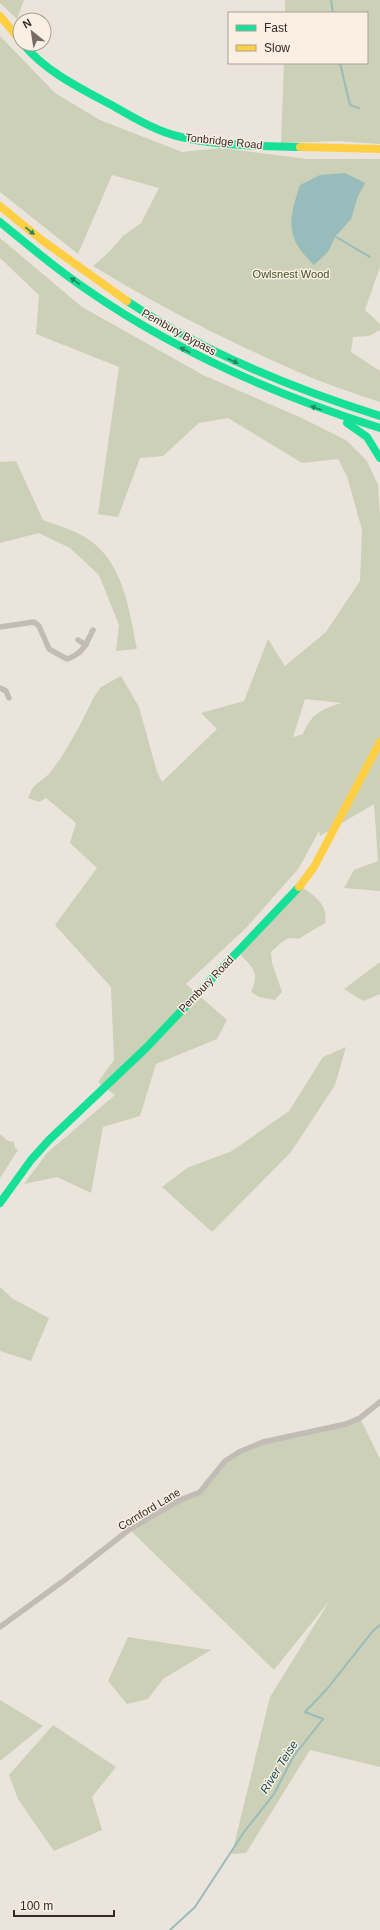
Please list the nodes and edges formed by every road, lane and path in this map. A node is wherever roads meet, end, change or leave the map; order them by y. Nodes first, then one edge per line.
1 (0, 16) edge
2 (12, 30) edge
3 (30, 52) edge
4 (380, 148) edge
5 (0, 206) edge
6 (0, 222) edge
7 (356, 409) junction
8 (380, 411) edge
9 (331, 414) junction
10 (380, 416) edge
11 (380, 428) edge
12 (380, 458) edge
13 (0, 627) edge
14 (93, 630) dead end
15 (78, 640) dead end
16 (86, 645) junction
17 (0, 688) edge
18 (9, 698) dead end
19 (380, 742) edge
20 (0, 1203) edge
21 (380, 1402) edge
22 (0, 1627) edge

1 - 2 main road
3 - 4 main road, Tonbridge Road
5 -> 7 main road, Pembury Bypass
9 -> 6 main road, Pembury Bypass
7 - 8 main road
7 - 10 main road, Pembury Bypass
9 - 11 main road, Pembury Bypass
9 - 12 main road
13 - 16 street
14 - 16 street
15 - 16 street
17 - 18 street
19 - 20 main road, Pembury Road
21 - 22 street, Cornford Lane

